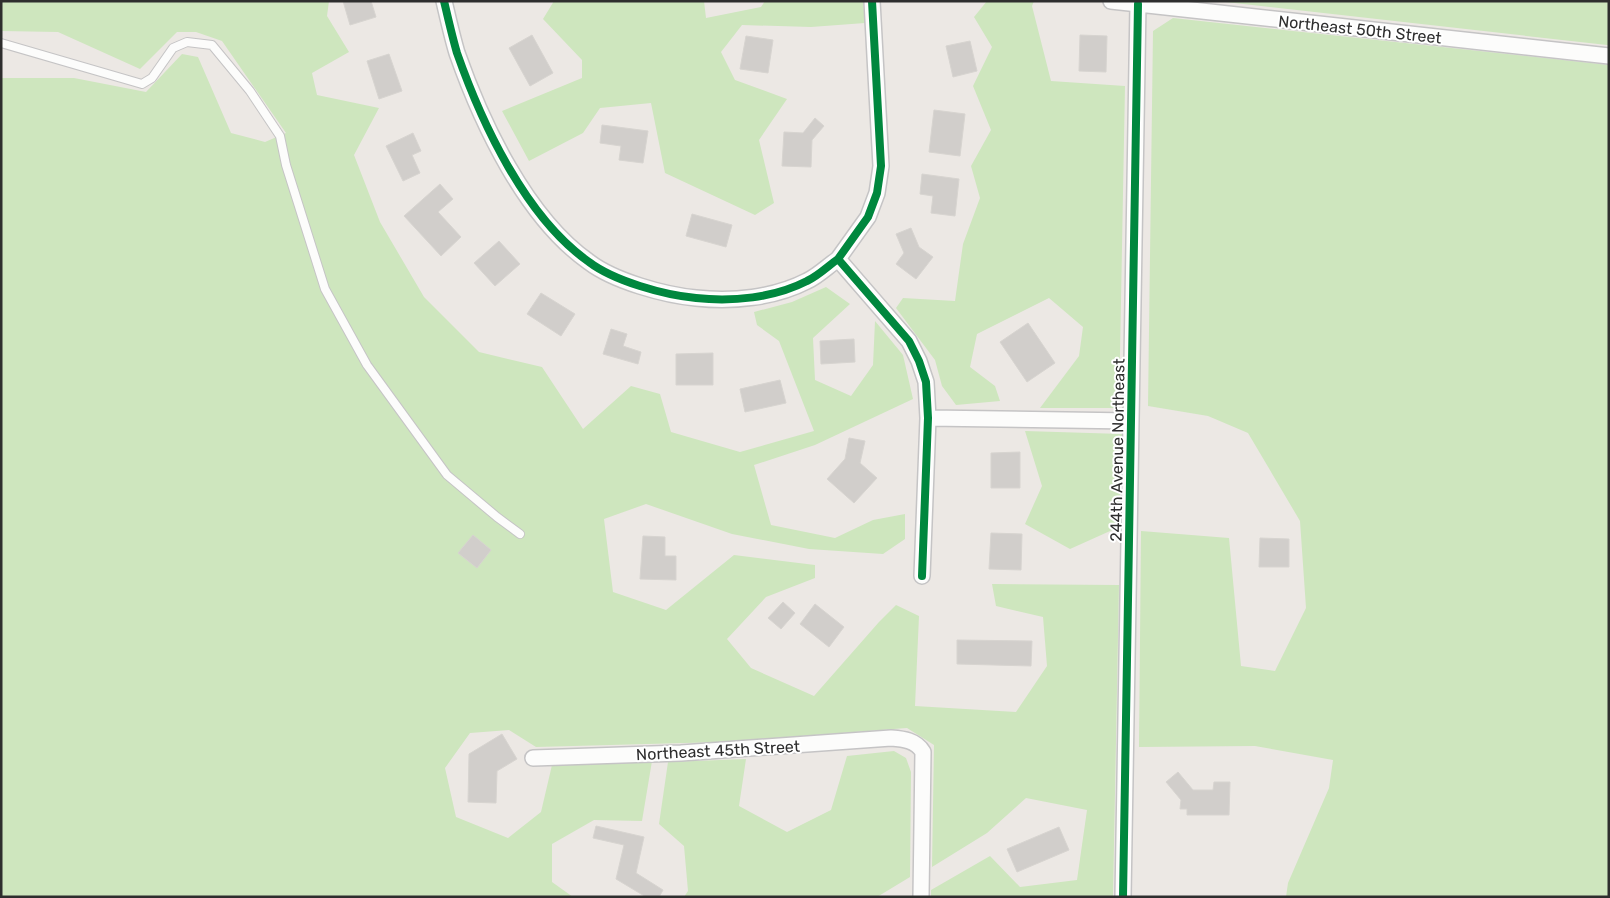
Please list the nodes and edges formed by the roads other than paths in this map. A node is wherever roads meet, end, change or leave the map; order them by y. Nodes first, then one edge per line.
1 (444, 1) edge
2 (872, 1) edge
3 (1112, 1) edge
4 (1138, 4) junction
5 (1, 43) edge
6 (1609, 56) edge
7 (838, 259) junction
8 (928, 418) junction
9 (1131, 422) junction
10 (520, 534) dead end
11 (922, 576) dead end
12 (533, 758) dead end
13 (921, 897) edge
14 (1123, 897) edge

1 - 7 street
2 - 7 street
3 - 4 street, Northeast 50th Street
4 - 6 street, Northeast 50th Street
4 - 9 street, 244th Avenue Northeast
5 - 10 lane
7 - 8 street
8 - 9 street
8 - 11 street
9 - 14 street, 244th Avenue Northeast
12 - 13 street, Northeast 45th Street

